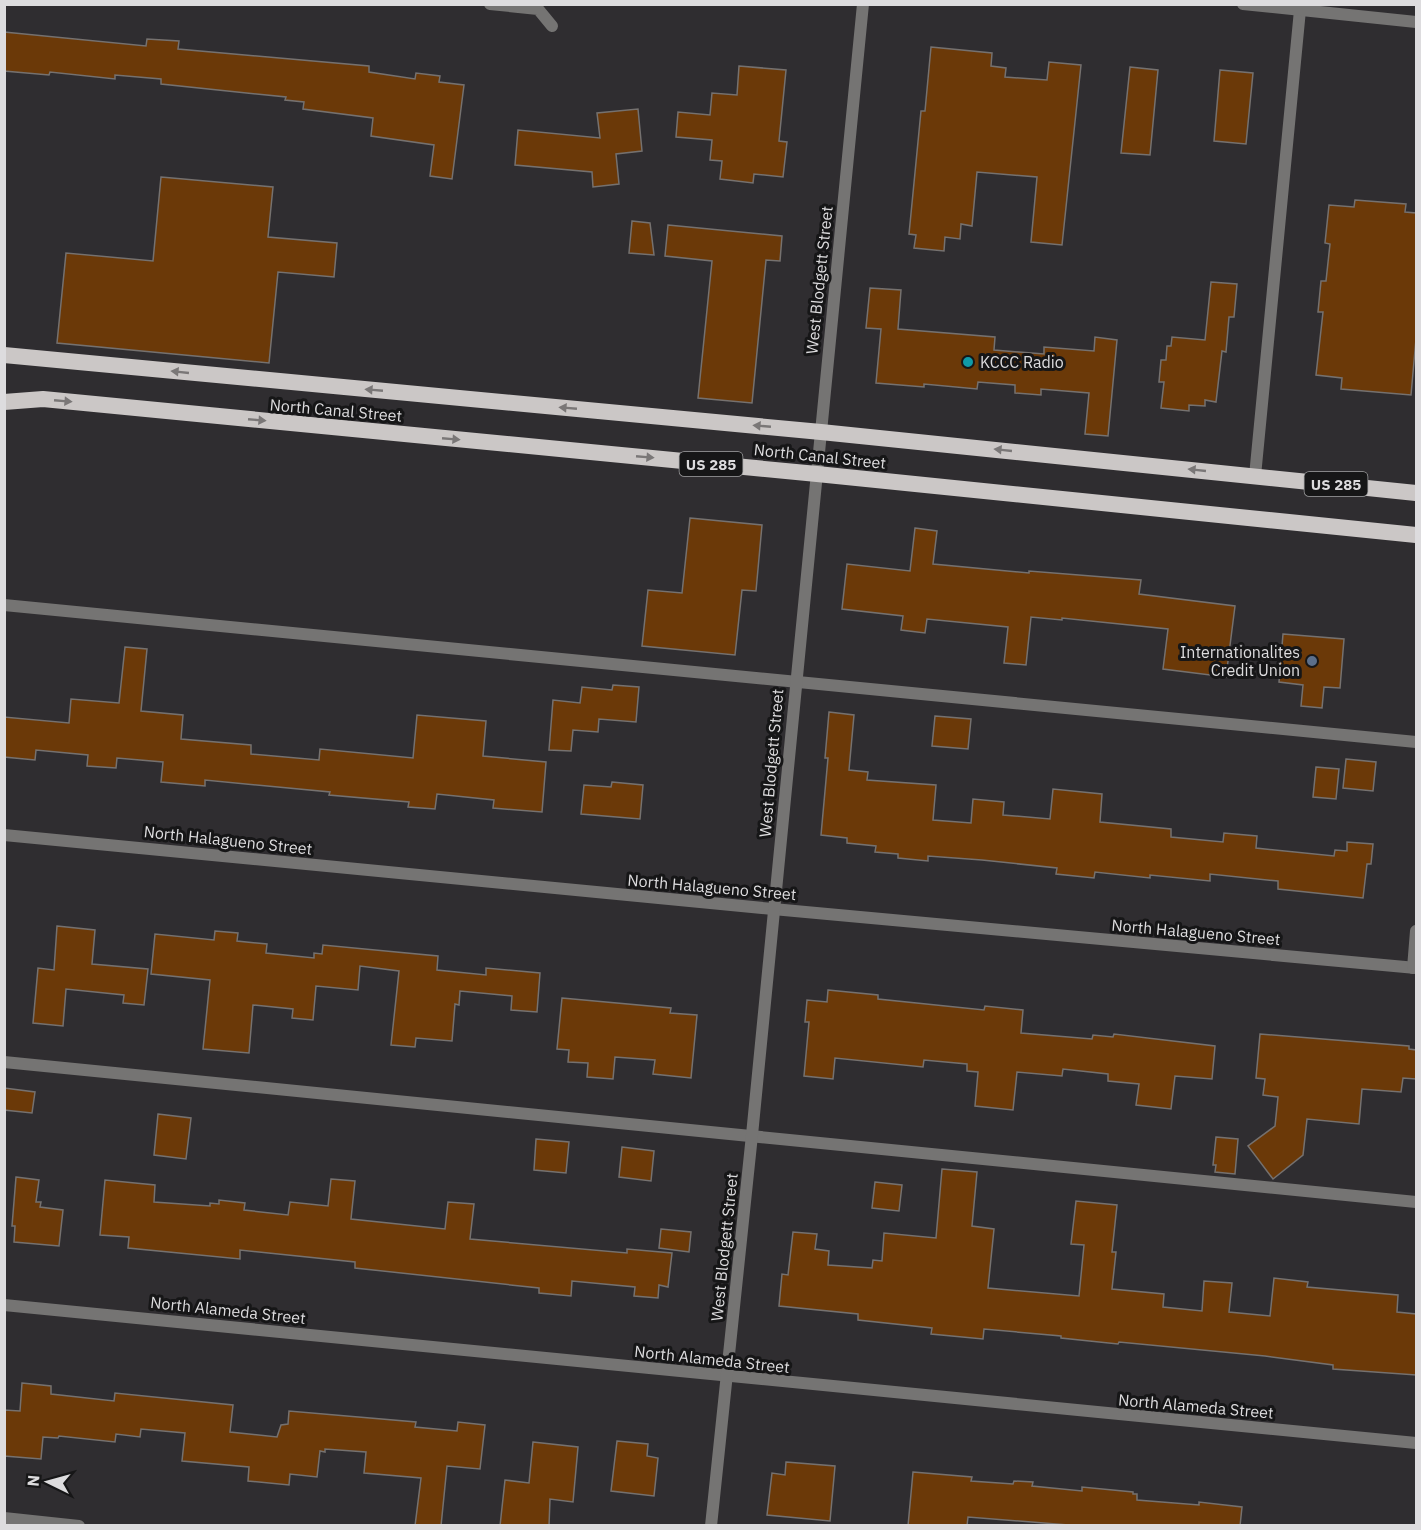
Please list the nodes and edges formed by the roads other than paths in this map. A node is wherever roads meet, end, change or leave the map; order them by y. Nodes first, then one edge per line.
1 (490, 4) edge
2 (863, 4) edge
3 (1243, 4) edge
4 (1300, 10) junction
5 (1416, 22) edge
6 (552, 26) dead end
7 (4, 355) edge
8 (4, 402) edge
9 (821, 432) junction
10 (817, 474) junction
11 (1255, 476) junction
12 (1416, 493) edge
13 (1416, 535) edge
14 (4, 605) edge
15 (795, 683) junction
16 (1416, 742) edge
17 (4, 835) edge
18 (773, 909) junction
19 (1416, 931) edge
20 (1415, 968) edge
21 (4, 1062) edge
22 (752, 1135) junction
23 (1416, 1202) edge
24 (4, 1305) edge
25 (727, 1377) junction
26 (1416, 1443) edge
27 (4, 1518) edge
28 (79, 1526) edge
29 (711, 1526) edge

1 - 6 street
2 - 9 street, West Blodgett Street
3 - 4 street
4 - 5 street
4 - 11 street
9 -> 7 highway, North Canal Street / US 285
8 -> 10 highway, North Canal Street / US 285
9 - 10 street, West Blodgett Street
11 -> 9 highway, North Canal Street / US 285
10 - 13 highway, North Canal Street / US 285
10 - 15 street, West Blodgett Street
11 - 12 highway, North Canal Street / US 285
14 - 15 street
15 - 16 street
15 - 18 street, West Blodgett Street
17 - 18 street, North Halagueno Street
18 - 20 street, North Halagueno Street
18 - 22 street, West Blodgett Street
19 - 20 street
21 - 22 street
22 - 23 street
22 - 25 street, West Blodgett Street
24 - 25 street, North Alameda Street
25 - 26 street, North Alameda Street
25 - 29 street, West Blodgett Street
27 - 28 street

